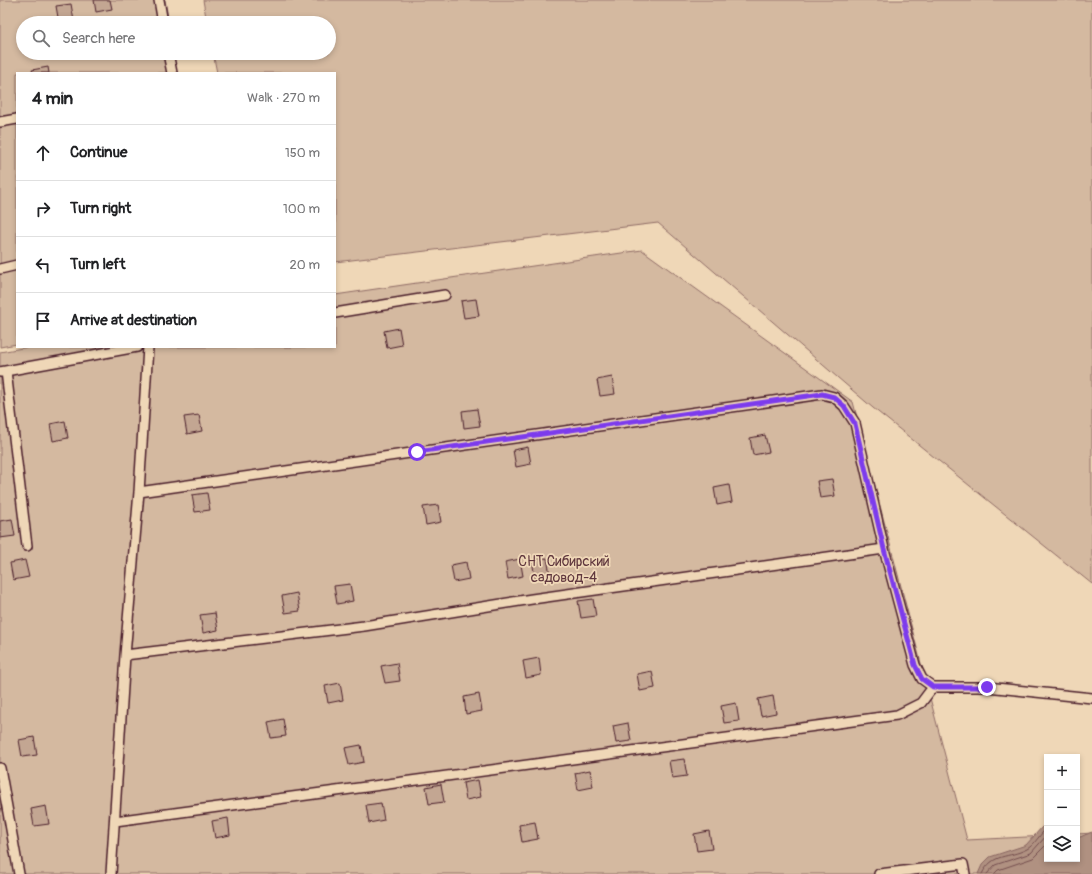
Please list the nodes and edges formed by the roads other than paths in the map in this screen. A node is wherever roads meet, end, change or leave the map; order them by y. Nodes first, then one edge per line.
1 (159, 0) edge
2 (162, 16) edge
3 (169, 60) edge
4 (172, 72) edge
5 (16, 120) edge
6 (0, 122) edge
7 (16, 265) edge
8 (0, 268) edge
9 (445, 295) dead end
10 (336, 313) edge
11 (132, 348) edge
12 (148, 348) edge
13 (3, 372) edge
14 (139, 492) junction
15 (27, 546) dead end
16 (884, 549) junction
17 (126, 655) junction
18 (933, 687) junction
19 (1092, 698) edge
20 (0, 768) edge
21 (115, 821) junction
22 (19, 874) edge
23 (111, 874) edge
24 (879, 874) edge
25 (965, 874) edge

1 - 2 lane
3 - 4 lane
5 - 6 lane
7 - 8 lane
9 - 10 lane
11 - 13 lane
12 - 14 lane
13 - 15 lane
14 - 16 lane
14 - 17 lane
16 - 17 lane
16 - 18 lane
17 - 21 lane
18 - 19 lane
18 - 21 lane
20 - 22 lane
21 - 23 lane
24 - 25 lane

